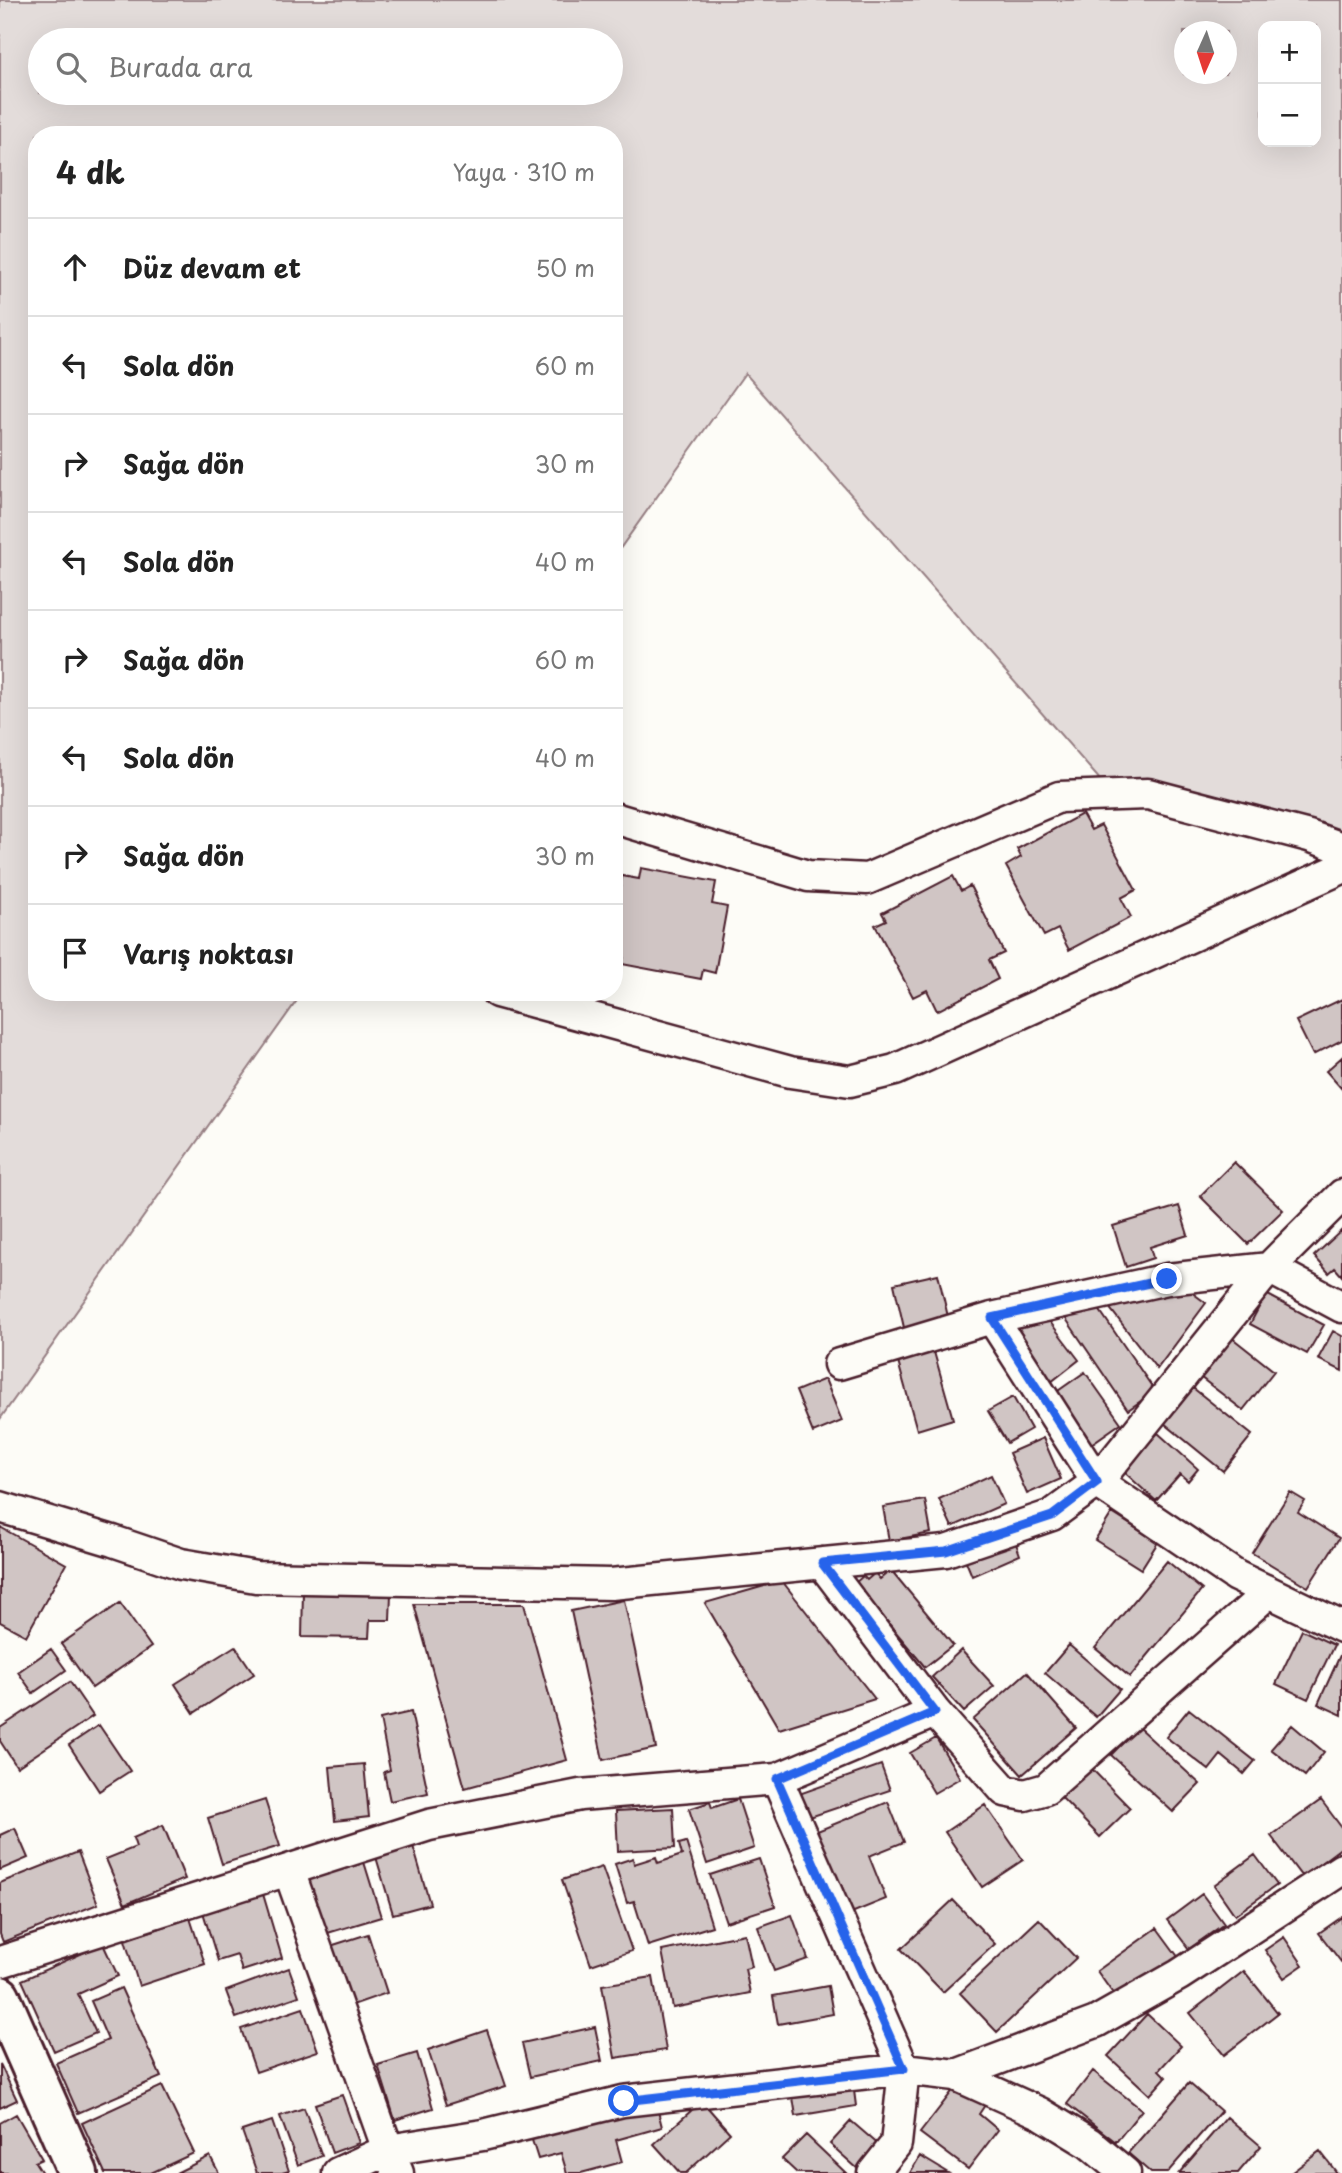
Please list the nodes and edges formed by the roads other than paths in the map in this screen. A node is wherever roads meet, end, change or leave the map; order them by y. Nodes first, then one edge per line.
1 (623, 821) edge
2 (1342, 848) edge
3 (1342, 868) edge
4 (530, 1001) edge
5 (1342, 1195) edge
6 (1269, 1268) junction
7 (1342, 1307) edge
8 (992, 1318) junction
9 (839, 1364) dead end
10 (1097, 1482) junction
11 (0, 1507) edge
12 (822, 1563) junction
13 (1269, 1592) junction
14 (1342, 1627) edge
15 (935, 1712) junction
16 (777, 1779) junction
17 (1342, 1869) edge
18 (289, 1871) junction
19 (0, 1962) edge
20 (0, 1996) edge
21 (904, 2069) junction
22 (956, 2075) junction
23 (393, 2162) edge
24 (78, 2173) edge
25 (338, 2173) edge
26 (873, 2173) edge
27 (1125, 2173) edge

1 - 2 street
3 - 4 street
5 - 6 street
6 - 7 street
6 - 8 street
6 - 10 street
8 - 9 street
8 - 10 street
10 - 12 street
10 - 13 street
11 - 12 street
12 - 15 street
13 - 14 street
13 - 15 street
15 - 16 street
16 - 18 street
16 - 21 street
17 - 22 street
18 - 19 street
18 - 23 street
20 - 24 street
21 - 22 street
21 - 23 street
21 - 26 street
22 - 27 street
23 - 25 street

